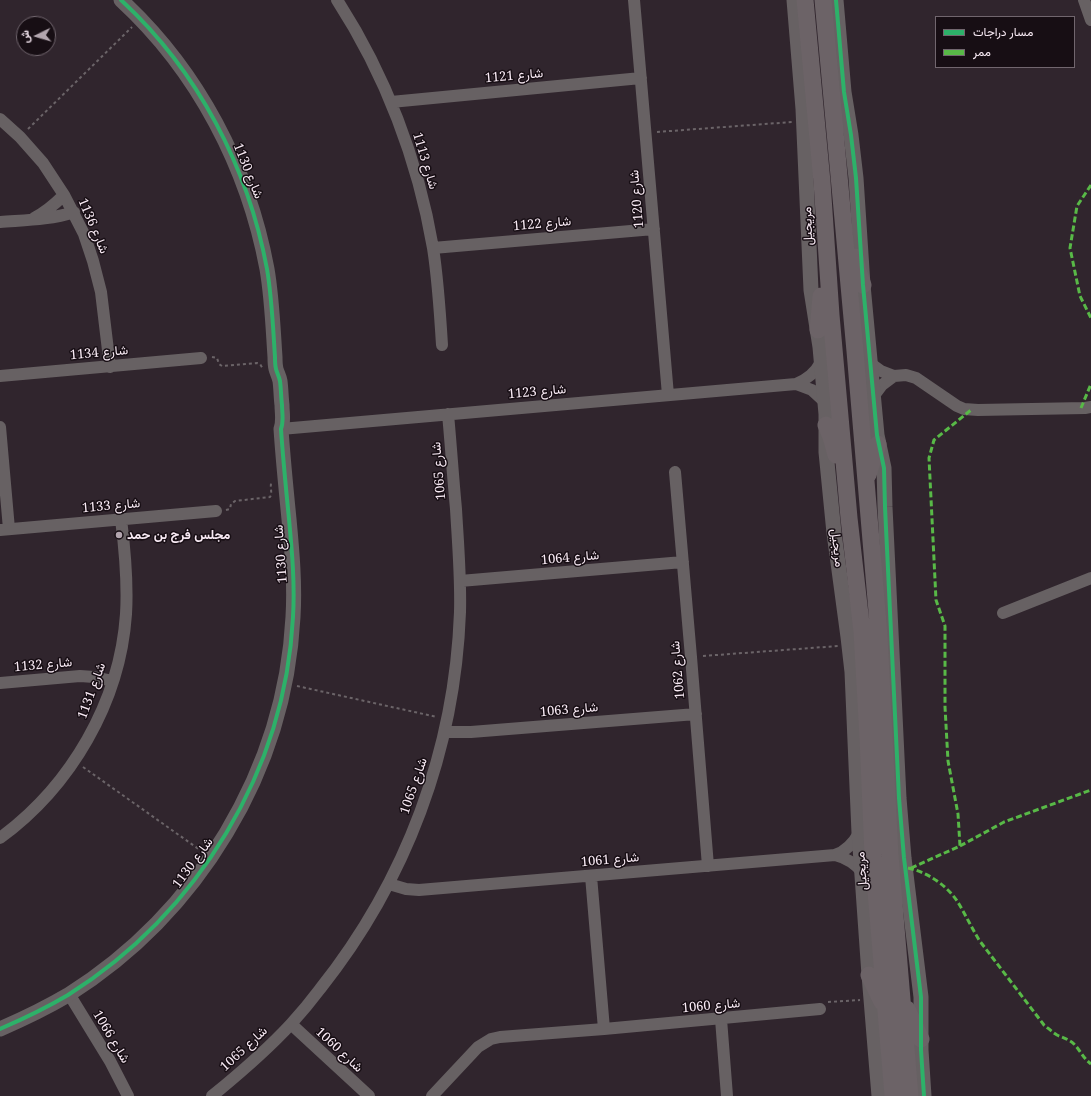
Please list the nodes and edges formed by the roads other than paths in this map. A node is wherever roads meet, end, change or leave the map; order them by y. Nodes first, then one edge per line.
1 (120, 0) edge
2 (336, 0) edge
3 (634, 0) edge
4 (794, 0) edge
5 (805, 0) edge
6 (823, 0) edge
7 (836, 0) edge
8 (1084, 0) edge
9 (1091, 20) edge
10 (641, 78) junction
11 (391, 102) junction
12 (0, 119) edge
13 (834, 128) junction
14 (822, 182) junction
15 (64, 195) junction
16 (74, 212) junction
17 (31, 220) junction
18 (0, 222) edge
19 (654, 229) junction
20 (433, 248) junction
21 (863, 285) junction
22 (818, 330) junction
23 (442, 344) dead end
24 (201, 358) road end
25 (821, 362) junction
26 (870, 363) junction
27 (110, 366) junction
28 (0, 376) edge
29 (894, 376) junction
30 (796, 384) junction
31 (668, 395) junction
32 (873, 398) junction
33 (824, 401) junction
34 (1091, 407) edge
35 (448, 414) junction
36 (826, 425) junction
37 (0, 427) edge
38 (281, 429) junction
39 (878, 444) junction
40 (675, 472) dead end
41 (866, 481) junction
42 (216, 511) road end
43 (849, 518) junction
44 (121, 520) junction
45 (5, 529) edge
46 (683, 562) junction
47 (1091, 578) edge
48 (460, 581) junction
49 (1003, 613) dead end
50 (113, 681) junction
51 (0, 683) edge
52 (696, 714) junction
53 (445, 732) junction
54 (860, 833) junction
55 (0, 838) edge
56 (835, 855) junction
57 (708, 866) junction
58 (863, 873) junction
59 (591, 876) junction
60 (389, 884) junction
61 (869, 975) junction
62 (69, 994) junction
63 (901, 995) junction
64 (820, 1009) road end
65 (886, 1011) junction
66 (720, 1019) junction
67 (291, 1024) junction
68 (0, 1029) edge
69 (604, 1029) junction
70 (921, 1040) junction
71 (128, 1096) edge
72 (212, 1096) edge
73 (368, 1096) edge
74 (432, 1096) edge
75 (727, 1096) edge
76 (879, 1096) edge
77 (893, 1096) edge
78 (910, 1096) edge
79 (924, 1096) edge

1 - 38 street, شارع 1130
2 - 11 street, شارع 1113
3 - 10 street, شارع 1120
4 - 22 street, مريجيل
5 - 14 main road, مريجيل
6 - 13 main road
7 - 21 street
8 - 9 street
10 - 11 street, شارع 1121
10 - 19 street, شارع 1120
11 - 20 street, شارع 1113
12 - 15 street, شارع 1136
13 - 21 main road
13 - 41 main road
14 - 22 main road
14 - 43 main road, مريجيل
15 - 16 street, شارع 1136
15 - 17 street
16 - 17 street
16 - 27 street, شارع 1136
17 - 18 street
19 - 20 street, شارع 1122
19 - 31 street, شارع 1120
20 - 23 street, شارع 1113
21 - 26 street
22 - 25 street, مريجيل
24 - 27 street, شارع 1134
25 - 30 street, شارع 1123
25 - 33 street, مريجيل
26 - 29 street
26 - 32 street
27 - 28 street, شارع 1134
29 - 32 street
29 - 34 street
30 - 31 street, شارع 1123
30 - 33 street, شارع 1123
31 - 35 street, شارع 1123
32 - 39 street
33 - 36 street, مريجيل
35 - 38 street, شارع 1123
35 - 48 street, شارع 1065
36 - 43 main road
36 - 54 street, مريجيل
37 - 45 street, شارع 1133
38 - 62 street, شارع 1130
39 - 41 main road
39 - 70 street
40 - 46 street, شارع 1062
41 - 63 main road
42 - 44 street, شارع 1133
43 - 65 main road, مريجيل
44 - 45 street, شارع 1133
44 - 50 street, شارع 1131
46 - 48 street, شارع 1064
46 - 52 street, شارع 1062
47 - 49 street
48 - 53 street, شارع 1065
50 - 51 street, شارع 1132
50 - 55 street, شارع 1131
52 - 53 street, شارع 1063
52 - 57 street, شارع 1062
53 - 60 street, شارع 1065
54 - 56 street, شارع 1061
54 - 58 street, مريجيل
56 - 57 street, شارع 1061
56 - 58 street, شارع 1061
57 - 59 street, شارع 1061
58 - 61 street, مريجيل
59 - 60 street, شارع 1061
59 - 69 street
60 - 67 street, شارع 1065
61 - 65 main road
61 - 76 street, مريجيل
62 - 68 street, شارع 1130
62 - 71 street, شارع 1066
63 - 70 main road
63 - 78 main road
64 - 66 street, شارع 1060
65 - 77 main road, مريجيل
66 - 69 street, شارع 1060
66 - 75 street
67 - 72 street, شارع 1065
67 - 73 street, شارع 1060
69 - 74 street, شارع 1060
70 - 79 street

